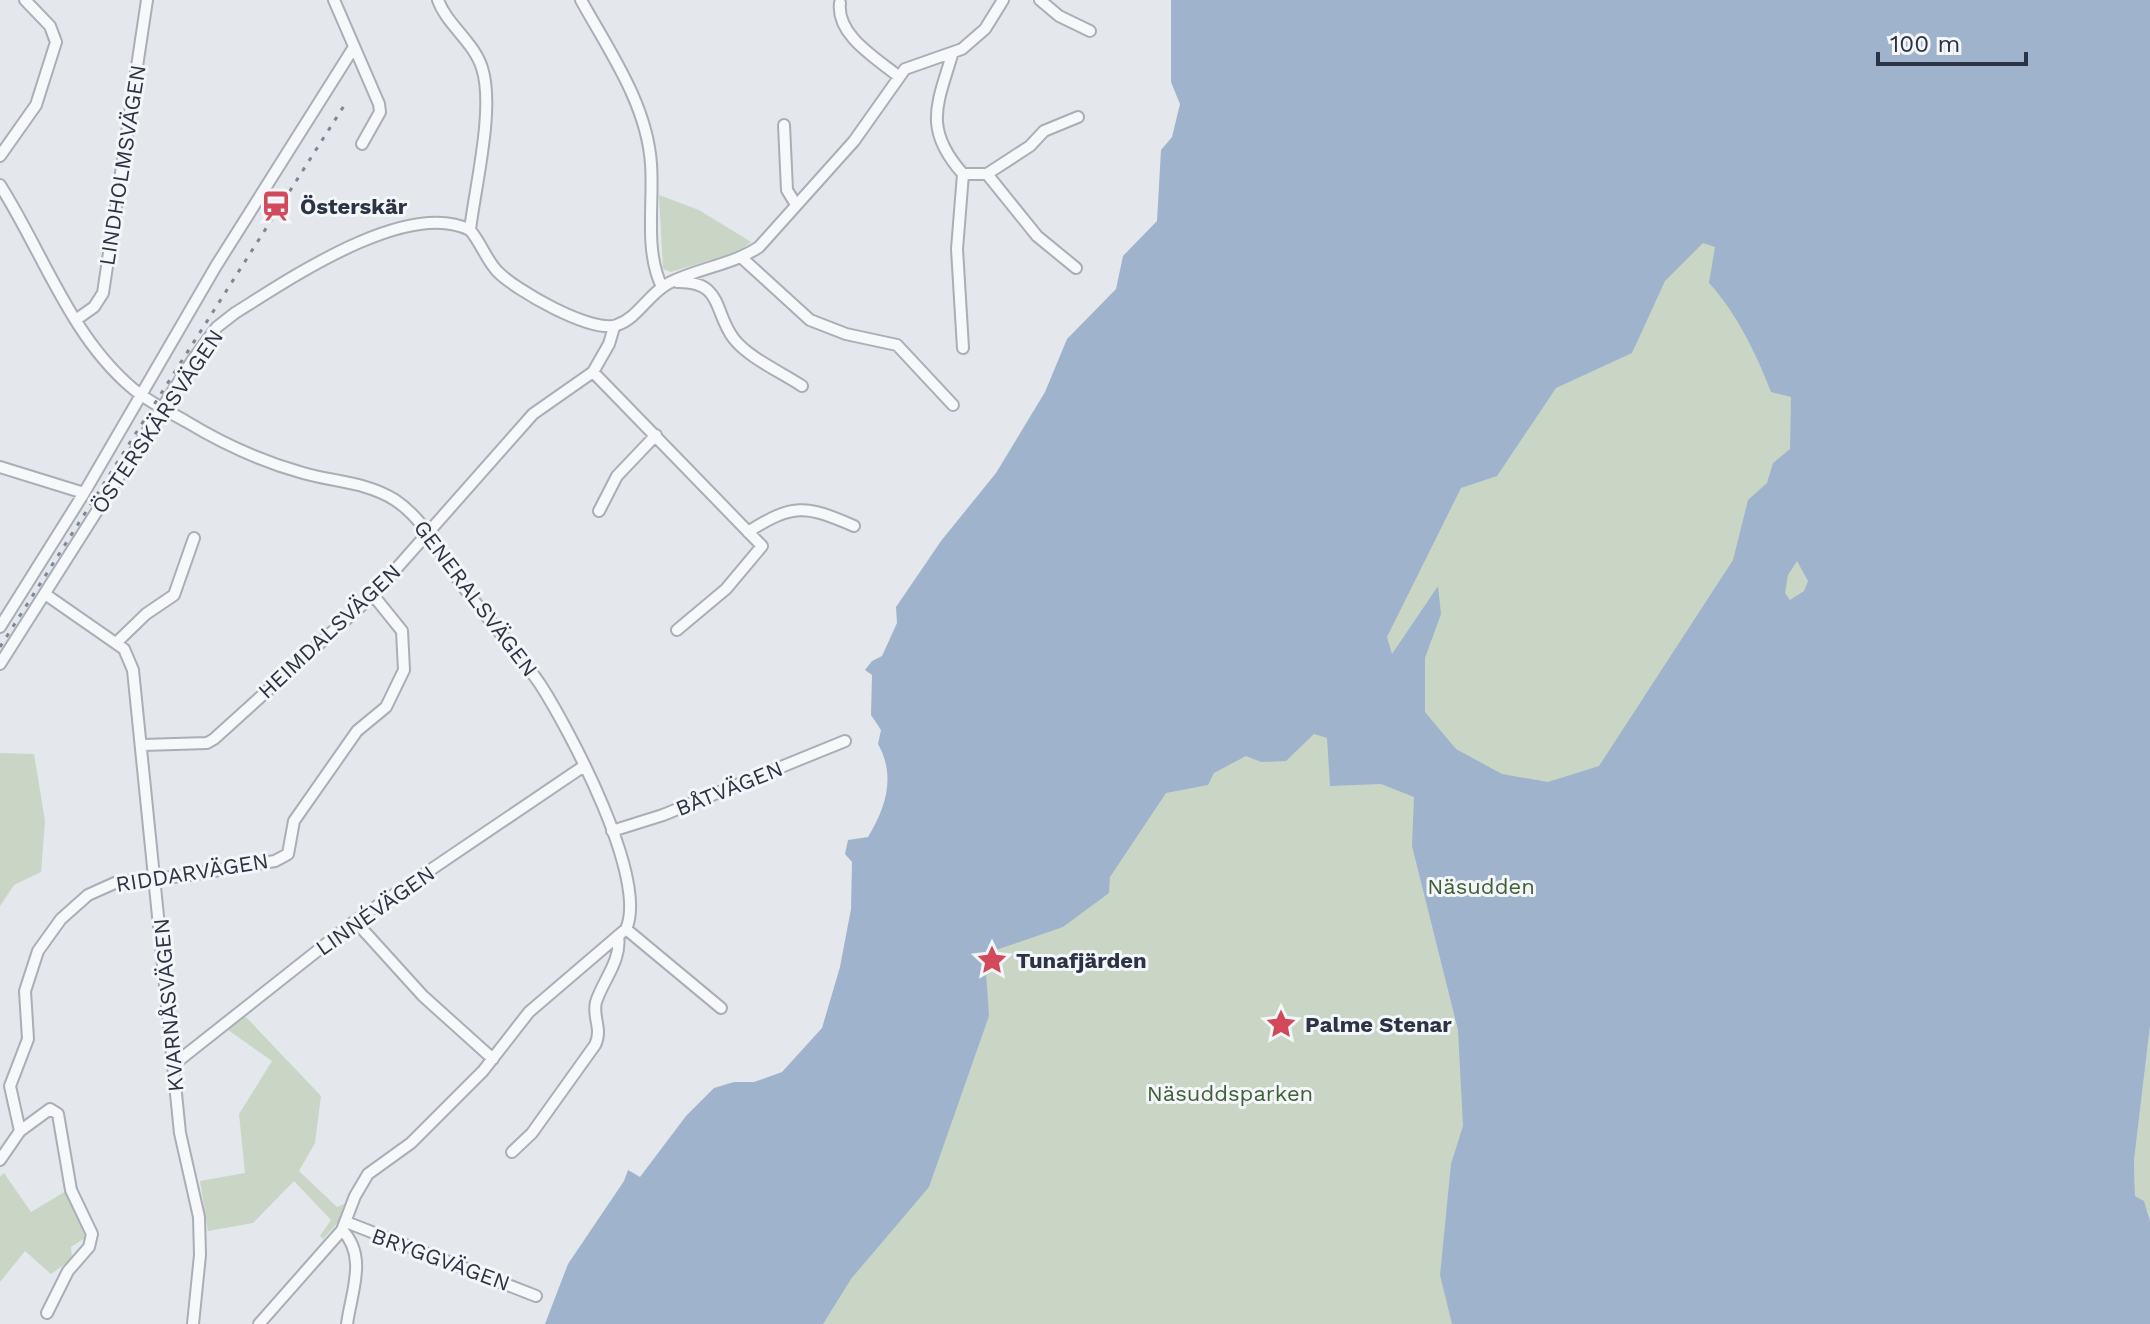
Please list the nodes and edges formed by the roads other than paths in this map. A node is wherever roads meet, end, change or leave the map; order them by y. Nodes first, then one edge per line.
1 (25, 0) edge
2 (147, 0) edge
3 (334, 0) edge
4 (438, 0) edge
5 (581, 0) edge
6 (1003, 0) edge
7 (1040, 0) edge
8 (840, 3) dead end
9 (1090, 31) dead end
10 (354, 47) junction
11 (952, 55) junction
12 (898, 76) junction
13 (1078, 117) dead end
14 (784, 125) dead end
15 (362, 144) dead end
16 (0, 156) edge
17 (963, 174) junction
18 (987, 174) junction
19 (0, 185) edge
20 (795, 203) junction
21 (470, 230) junction
22 (742, 258) junction
23 (1076, 268) dead end
24 (666, 285) junction
25 (77, 319) junction
26 (614, 327) junction
27 (963, 348) dead end
28 (593, 372) junction
29 (802, 386) dead end
30 (141, 395) junction
31 (953, 405) dead end
32 (163, 409) junction
33 (656, 435) junction
34 (0, 467) edge
35 (84, 493) junction
36 (599, 511) dead end
37 (854, 526) dead end
38 (428, 532) junction
39 (748, 532) junction
40 (194, 538) dead end
41 (45, 594) junction
42 (373, 595) junction
43 (0, 627) edge
44 (677, 630) dead end
45 (116, 643) junction
46 (0, 664) edge
47 (845, 741) dead end
48 (143, 745) junction
49 (584, 766) junction
50 (612, 831) junction
51 (156, 879) junction
52 (355, 921) junction
53 (622, 933) junction
54 (721, 1008) dead end
55 (493, 1059) junction
56 (173, 1065) junction
57 (20, 1131) junction
58 (512, 1152) dead end
59 (0, 1160) edge
60 (344, 1226) junction
61 (536, 1296) dead end
62 (47, 1313) dead end
63 (193, 1324) edge
64 (259, 1324) edge
65 (347, 1324) edge

1 - 16 street
2 - 25 street, LINDHOLMSVÄGEN
3 - 10 street
4 - 21 street
5 - 24 street
6 - 11 street
7 - 9 street
8 - 12 street
10 - 15 street
10 - 30 street
11 - 12 street
11 - 17 street
12 - 20 street
13 - 18 street
14 - 20 street
17 - 18 street
17 - 27 street
18 - 23 street
19 - 25 street, GENERALSVÄGEN
20 - 22 street
21 - 26 street
21 - 32 street, ÖSTERSKÄRSVÄGEN
22 - 24 street
22 - 31 street
24 - 26 street
24 - 29 street
25 - 30 street, GENERALSVÄGEN
26 - 28 street, HEIMDALSVÄGEN
28 - 33 street
28 - 38 street, HEIMDALSVÄGEN
30 - 32 street, GENERALSVÄGEN
30 - 35 street
32 - 38 street, GENERALSVÄGEN
32 - 41 street, ÖSTERSKÄRSVÄGEN
33 - 36 street
33 - 39 street
34 - 35 street
35 - 43 street
37 - 39 street
38 - 42 street, HEIMDALSVÄGEN
38 - 49 street, GENERALSVÄGEN
39 - 44 street
40 - 45 street
41 - 45 street, KVARNÅSVÄGEN
41 - 46 street, ÖSTERSKÄRSVÄGEN
42 - 48 street, HEIMDALSVÄGEN
42 - 51 street, RIDDARVÄGEN
45 - 48 street, KVARNÅSVÄGEN
47 - 50 street, BÅTVÄGEN
48 - 51 street, KVARNÅSVÄGEN
49 - 50 street, GENERALSVÄGEN
49 - 52 street, LINNÉVÄGEN
50 - 53 street, GENERALSVÄGEN
51 - 56 street, KVARNÅSVÄGEN
51 - 57 street, RIDDARVÄGEN
52 - 55 street
52 - 56 street, LINNÉVÄGEN
53 - 54 street
53 - 55 street
53 - 58 street, GENERALSVÄGEN
55 - 60 street
56 - 63 street, KVARNÅSVÄGEN
57 - 59 street
57 - 62 street
60 - 61 street, BRYGGVÄGEN
60 - 64 street
60 - 65 street

